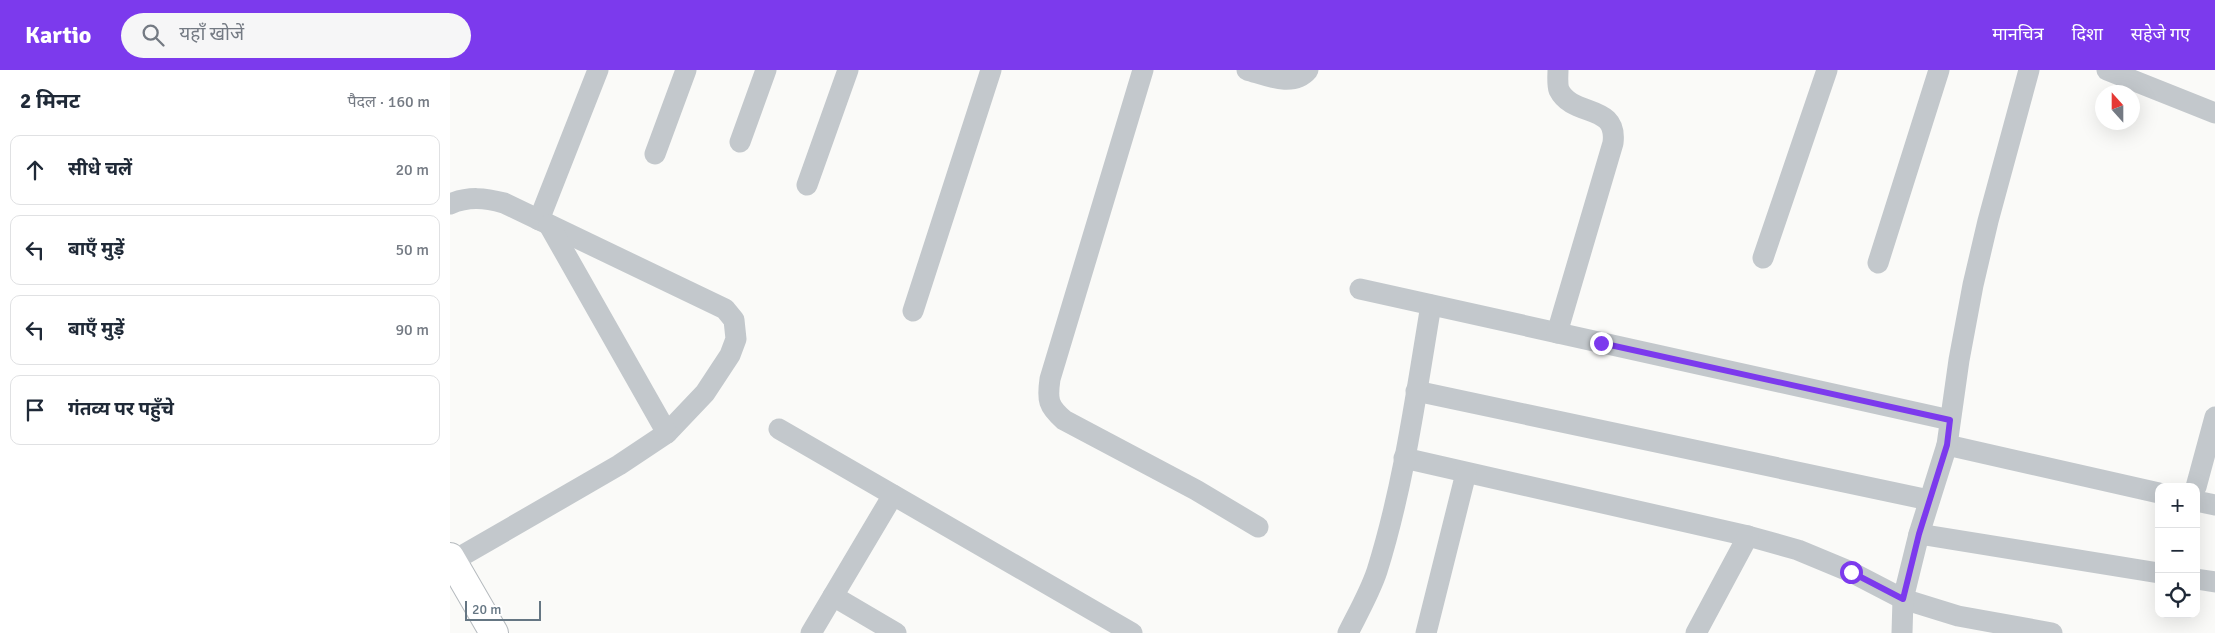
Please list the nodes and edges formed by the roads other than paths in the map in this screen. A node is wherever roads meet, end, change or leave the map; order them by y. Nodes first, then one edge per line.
1 (598, 70) edge
2 (686, 70) edge
3 (766, 70) edge
4 (848, 70) edge
5 (990, 70) edge
6 (1143, 70) edge
7 (1246, 70) edge
8 (1308, 70) edge
9 (1558, 70) edge
10 (1826, 70) edge
11 (1939, 70) edge
12 (2028, 70) edge
13 (2120, 72) edge
14 (2215, 113) edge
15 (740, 142) dead end
16 (655, 154) dead end
17 (807, 185) dead end
18 (450, 204) edge
19 (544, 222) junction
20 (1763, 258) dead end
21 (1878, 263) dead end
22 (1360, 289) dead end
23 (1431, 305) junction
24 (913, 311) dead end
25 (1557, 334) junction
26 (1416, 391) junction
27 (2215, 417) edge
28 (1950, 420) junction
29 (779, 429) dead end
30 (667, 433) junction
31 (1947, 445) junction
32 (1404, 458) junction
33 (1466, 473) junction
34 (2197, 483) edge
35 (2155, 492) edge
36 (893, 495) junction
37 (1929, 500) junction
38 (2200, 503) edge
39 (2215, 505) edge
40 (1258, 527) dead end
41 (1919, 534) junction
42 (1748, 536) junction
43 (451, 559) edge
44 (2155, 572) edge
45 (2200, 580) edge
46 (2215, 582) edge
47 (833, 596) junction
48 (1903, 599) junction
49 (2007, 630) edge
50 (494, 633) edge
51 (811, 633) edge
52 (896, 633) edge
53 (1132, 633) edge
54 (1348, 633) edge
55 (1426, 633) edge
56 (1696, 633) edge
57 (1902, 633) edge
58 (2052, 633) edge

1 - 19 street
2 - 16 street
3 - 15 street
4 - 17 street
5 - 24 street
6 - 40 street
7 - 8 street
9 - 25 street
10 - 20 street
11 - 21 street
12 - 28 street
13 - 14 street
18 - 19 street
19 - 30 street
19 - 30 street
22 - 23 street
23 - 25 street
23 - 26 street
25 - 28 street
26 - 32 street
26 - 37 street
27 - 34 street
28 - 31 street
29 - 36 street
30 - 43 street
31 - 35 street
31 - 37 street
32 - 33 street
32 - 54 street
33 - 42 street
33 - 55 street
36 - 47 street
36 - 53 street
37 - 41 street
38 - 39 street
41 - 44 street
41 - 48 street
42 - 48 street
42 - 56 street
43 - 50 main road
45 - 46 street
47 - 51 street
47 - 52 street
48 - 49 street
48 - 57 street
49 - 58 street

